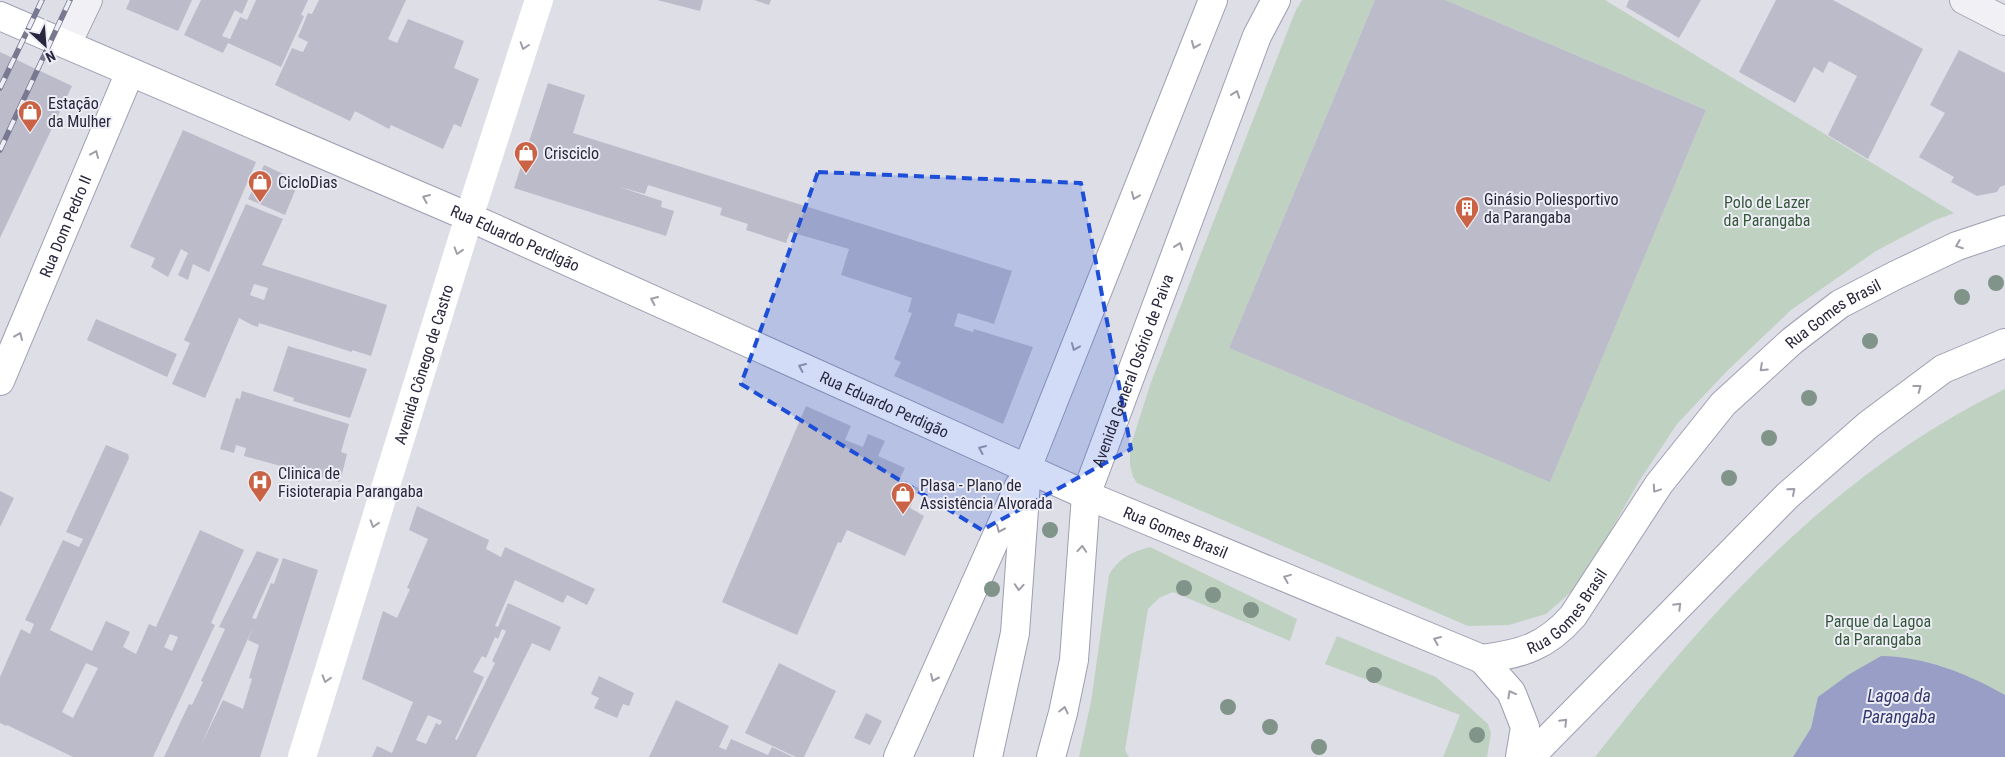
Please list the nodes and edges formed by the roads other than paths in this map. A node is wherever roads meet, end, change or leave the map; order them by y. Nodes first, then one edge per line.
1 (88, 0) edge
2 (539, 0) edge
3 (1213, 0) edge
4 (1276, 0) edge
5 (1964, 0) edge
6 (0, 16) edge
7 (2005, 21) edge
8 (67, 44) junction
9 (130, 72) junction
10 (469, 217) junction
11 (2005, 230) edge
12 (2005, 343) edge
13 (0, 381) edge
14 (1027, 468) junction
15 (1086, 495) junction
16 (1482, 659) junction
17 (302, 757) edge
18 (898, 757) edge
19 (988, 757) edge
20 (1051, 757) edge
21 (1520, 757) edge
22 (1530, 757) edge

1 - 8 street
2 -> 10 main road, Avenida Cônego de Castro
3 -> 14 main road
15 -> 4 main road, Avenida General Osório de Paiva
5 - 7 street
6 - 8 main road, Rua Eduardo Perdigão
8 - 9 main road, Rua Eduardo Perdigão
10 -> 9 main road, Rua Eduardo Perdigão
13 -> 9 main road, Rua Dom Pedro II
14 -> 10 main road, Rua Eduardo Perdigão
10 -> 17 main road, Avenida Cônego de Castro
11 -> 16 main road, Rua Gomes Brasil
22 -> 12 main road
14 - 15 main road, Rua Gomes Brasil
14 -> 18 main road
14 -> 19 main road
16 -> 15 main road, Rua Gomes Brasil
20 -> 15 main road, Avenida General Osório de Paiva
21 -> 16 main road

